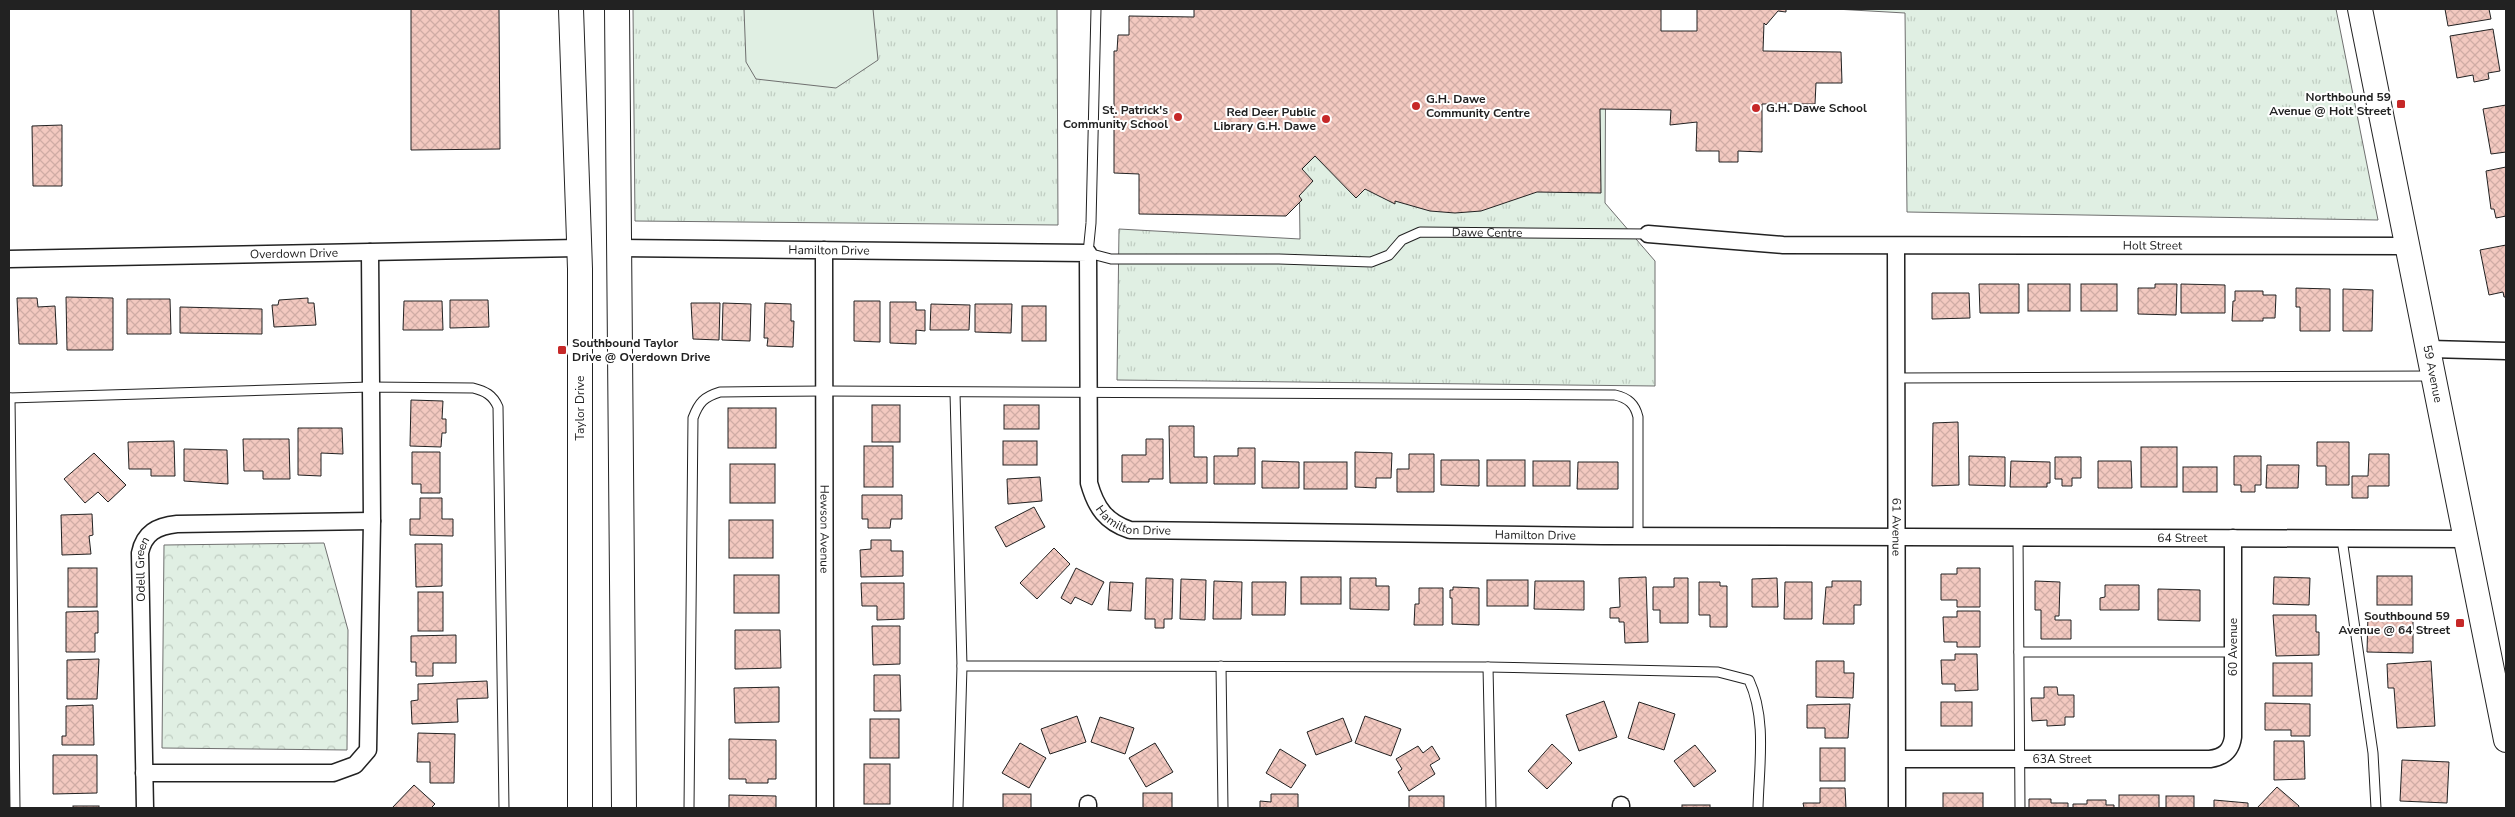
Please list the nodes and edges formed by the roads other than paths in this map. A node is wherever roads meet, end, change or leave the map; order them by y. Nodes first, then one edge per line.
1 (571, 9) edge
2 (617, 9) edge
3 (1096, 9) edge
4 (2360, 9) edge
5 (1648, 234) joint
6 (1896, 246) junction
7 (2409, 246) junction
8 (579, 248) junction
9 (618, 248) junction
10 (824, 250) junction
11 (370, 252) junction
12 (1088, 253) junction
13 (9, 258) edge
14 (2430, 349) junction
15 (2506, 351) edge
16 (2435, 376) junction
17 (1896, 378) junction
18 (370, 387) junction
19 (825, 391) junction
20 (955, 393) junction
21 (1088, 393) junction
22 (9, 398) edge
23 (372, 521) junction
24 (1638, 536) junction
25 (1896, 537) junction
26 (2018, 538) junction
27 (2232, 538) junction
28 (2342, 539) junction
29 (2467, 539) junction
30 (2019, 652) junction
31 (2232, 652) junction
32 (962, 666) junction
33 (1221, 666) junction
34 (1488, 667) junction
35 (2506, 740) edge
36 (2226, 754) joint
37 (1898, 758) junction
38 (2019, 758) junction
39 (144, 773) junction
40 (15, 808) edge
41 (145, 808) edge
42 (504, 808) edge
43 (580, 808) edge
44 (624, 808) edge
45 (689, 808) edge
46 (825, 808) edge
47 (958, 808) edge
48 (1223, 808) edge
49 (1491, 808) edge
50 (1758, 808) edge
51 (1897, 808) edge
52 (2020, 808) edge
53 (2376, 808) edge

1 - 8 main road, Taylor Drive
2 - 9 main road
3 - 12 lane
4 - 7 main road, 59 Avenue
5 - 6 street, Dawe Centre
5 - 12 lane, Dawe Centre
6 - 7 street, Holt Street
6 - 17 street, 61 Avenue
7 - 14 main road, 59 Avenue
8 - 11 street, Overdown Drive
8 - 43 main road, Taylor Drive
9 - 10 street, Hamilton Drive
9 - 44 main road
10 - 12 street, Hamilton Drive
10 - 19 street, Hewson Avenue
11 - 13 street, Overdown Drive
11 - 18 street
12 - 21 street, Hamilton Drive
14 - 15 street
14 - 16 main road, 59 Avenue
16 - 17 lane
16 - 29 main road, 59 Avenue
17 - 25 street, 61 Avenue
18 - 22 lane
18 - 23 street
18 - 42 lane
19 - 20 lane
19 - 45 lane
19 - 46 street, Hewson Avenue
20 - 21 lane
20 - 32 lane
21 - 24 street, Hamilton Drive
21 - 24 lane
22 - 40 lane
23 - 39 street
23 - 39 street, Odell Green
24 - 25 street, Hamilton Drive
25 - 26 street, 64 Street
25 - 37 street, 61 Avenue
26 - 27 street, 64 Street
26 - 30 lane
27 - 28 street, 64 Street
27 - 31 street, 60 Avenue
28 - 29 street, 64 Street
28 - 53 lane
29 - 35 main road, 59 Avenue
30 - 31 lane
30 - 38 lane
31 - 36 street, 60 Avenue
32 - 33 lane
32 - 47 lane
33 - 34 lane
33 - 48 lane
34 - 49 lane
34 - 50 lane
36 - 38 street, 63A Street
37 - 38 street, 63A Street
37 - 51 street, 61 Avenue
38 - 52 lane
39 - 41 street, Odell Green

